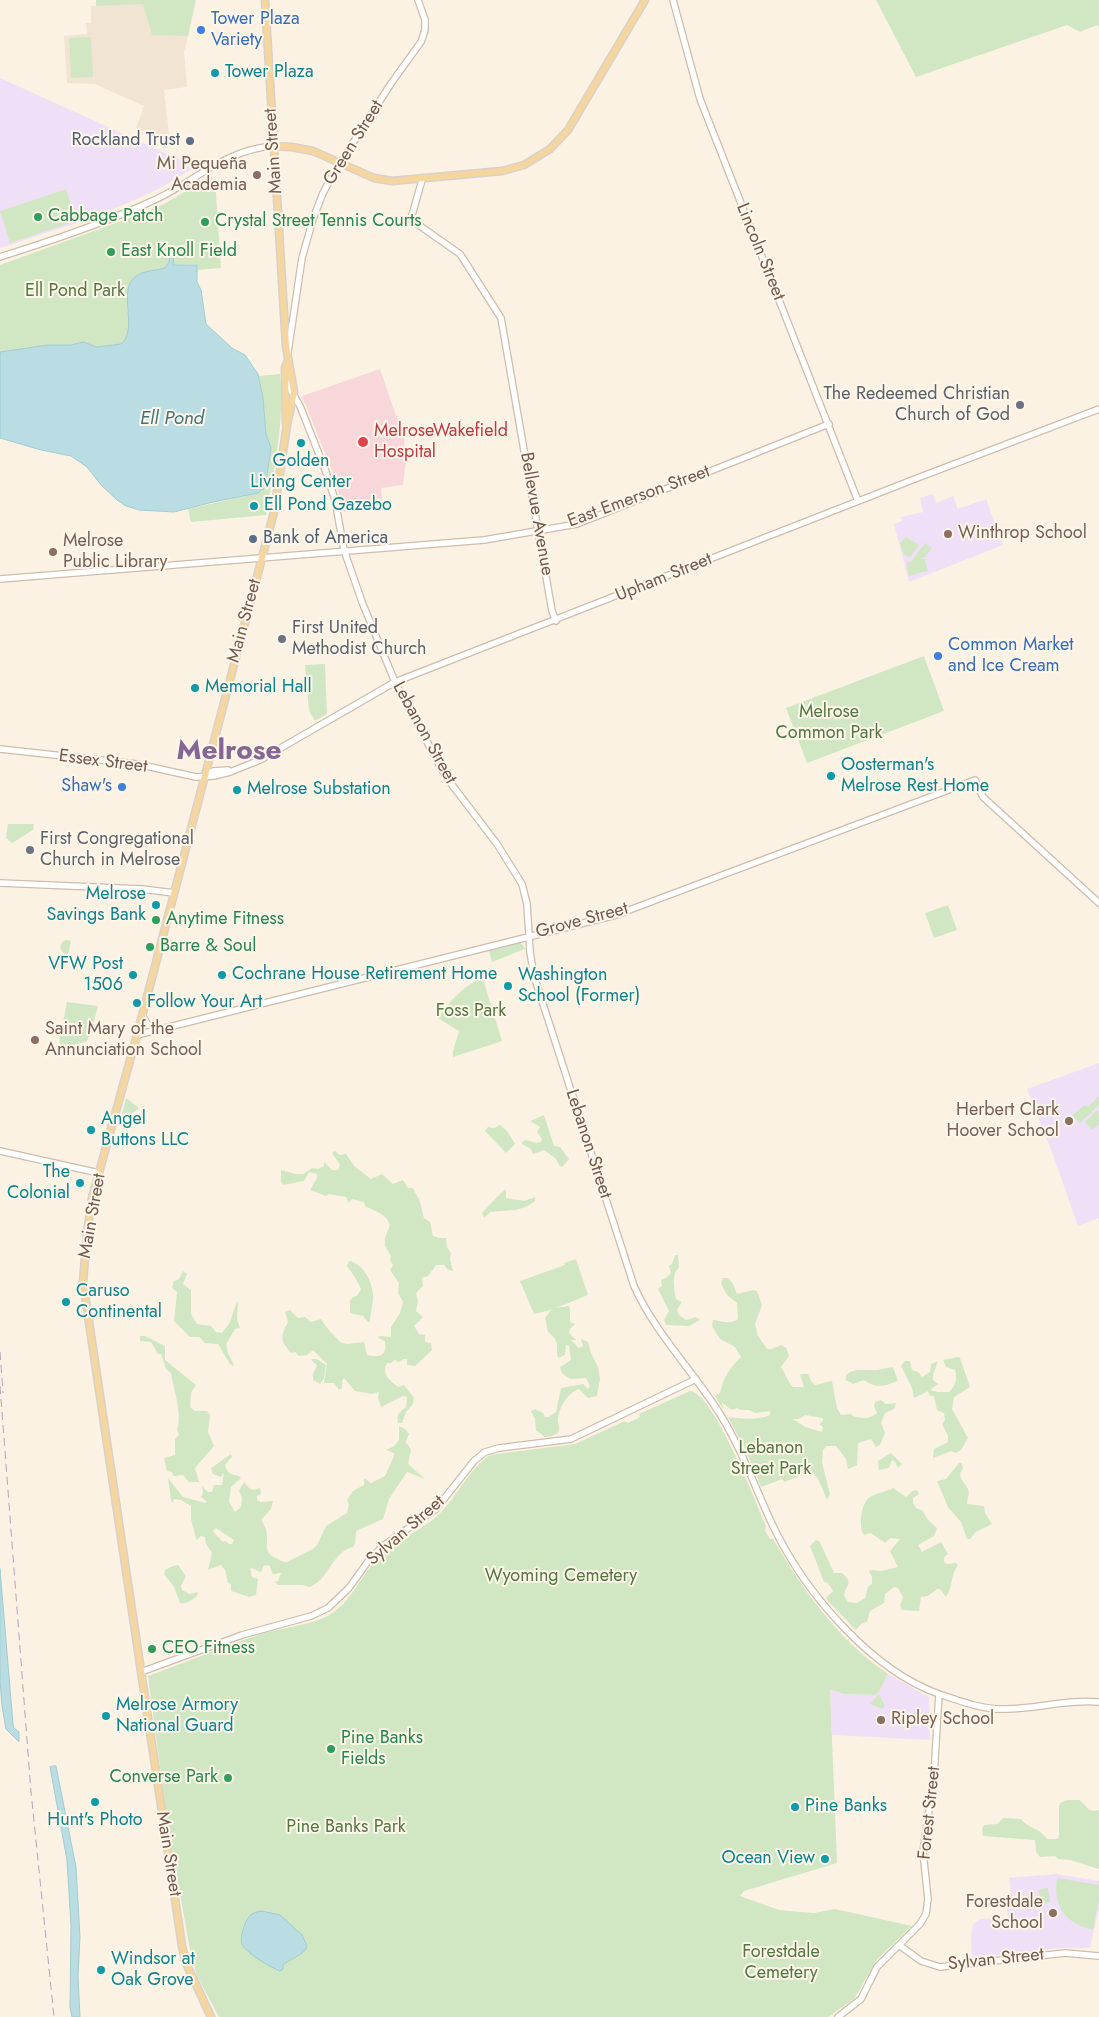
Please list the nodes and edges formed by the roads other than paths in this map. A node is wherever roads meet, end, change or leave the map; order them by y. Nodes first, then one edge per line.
1 (265, 0) edge
2 (418, 0) edge
3 (645, 0) edge
4 (673, 0) edge
5 (273, 146) junction
6 (341, 163) junction
7 (422, 180) junction
8 (0, 257) edge
9 (297, 295) junction
10 (283, 308) junction
11 (287, 361) junction
12 (286, 380) junction
13 (294, 392) junction
14 (1099, 409) edge
15 (829, 424) junction
16 (287, 425) junction
17 (858, 501) junction
18 (538, 530) junction
19 (344, 550) junction
20 (262, 558) junction
21 (0, 578) edge
22 (556, 621) junction
23 (396, 682) junction
24 (0, 749) edge
25 (205, 776) junction
26 (0, 883) edge
27 (174, 894) junction
28 (1099, 903) edge
29 (529, 936) junction
30 (142, 1015) junction
31 (177, 1025) junction
32 (137, 1035) junction
33 (0, 1151) edge
34 (99, 1173) junction
35 (696, 1379) junction
36 (141, 1672) junction
37 (939, 1694) junction
38 (1099, 1702) edge
39 (898, 1945) junction
40 (1099, 1956) edge
41 (211, 2017) edge
42 (838, 2017) edge

1 - 5 main road, Main Street
2 - 6 street, Green Street
3 - 7 main road
4 - 15 street, Lincoln Street
5 - 6 main road
5 - 8 street
5 - 10 main road, Main Street
6 - 7 main road
6 - 9 street, Green Street
7 - 18 street, Bellevue Avenue
9 - 10 street
9 - 11 street, Green Street
10 - 11 main road, Main Street
11 - 12 main road, Main Street
11 - 13 main road, Main Street
12 - 13 street, Lebanon Street
12 - 16 main road, Main Street
13 - 16 main road, Main Street
13 - 19 street, Lebanon Street
14 - 17 street, Upham Street
15 - 17 street, Lincoln Street
15 - 18 street, East Emerson Street
16 - 20 main road, Main Street
17 - 22 street, Upham Street
18 - 19 street, East Emerson Street
18 - 22 street, Bellevue Avenue
19 - 20 street, East Emerson Street
19 - 23 street, Lebanon Street
20 - 21 street, East Emerson Street
20 - 25 main road, Main Street
22 - 23 street, Upham Street
23 - 25 street, Upham Street
23 - 29 street, Lebanon Street
24 - 25 street, Essex Street
25 - 27 main road, Main Street
26 - 27 street
27 - 30 main road, Main Street
28 - 29 street, Grove Street
29 - 31 street, Grove Street
29 - 35 street, Lebanon Street
30 - 31 street, Grove Street
30 - 32 main road, Main Street
31 - 32 street, Grove Street
32 - 34 main road, Main Street
33 - 34 street
34 - 36 main road, Main Street
35 - 36 street, Sylvan Street
35 - 37 street, Lebanon Street
36 - 41 main road, Main Street
37 - 38 street, Lebanon Street
37 - 39 street, Forest Street
39 - 40 street, Sylvan Street
39 - 42 street, Forest Street

